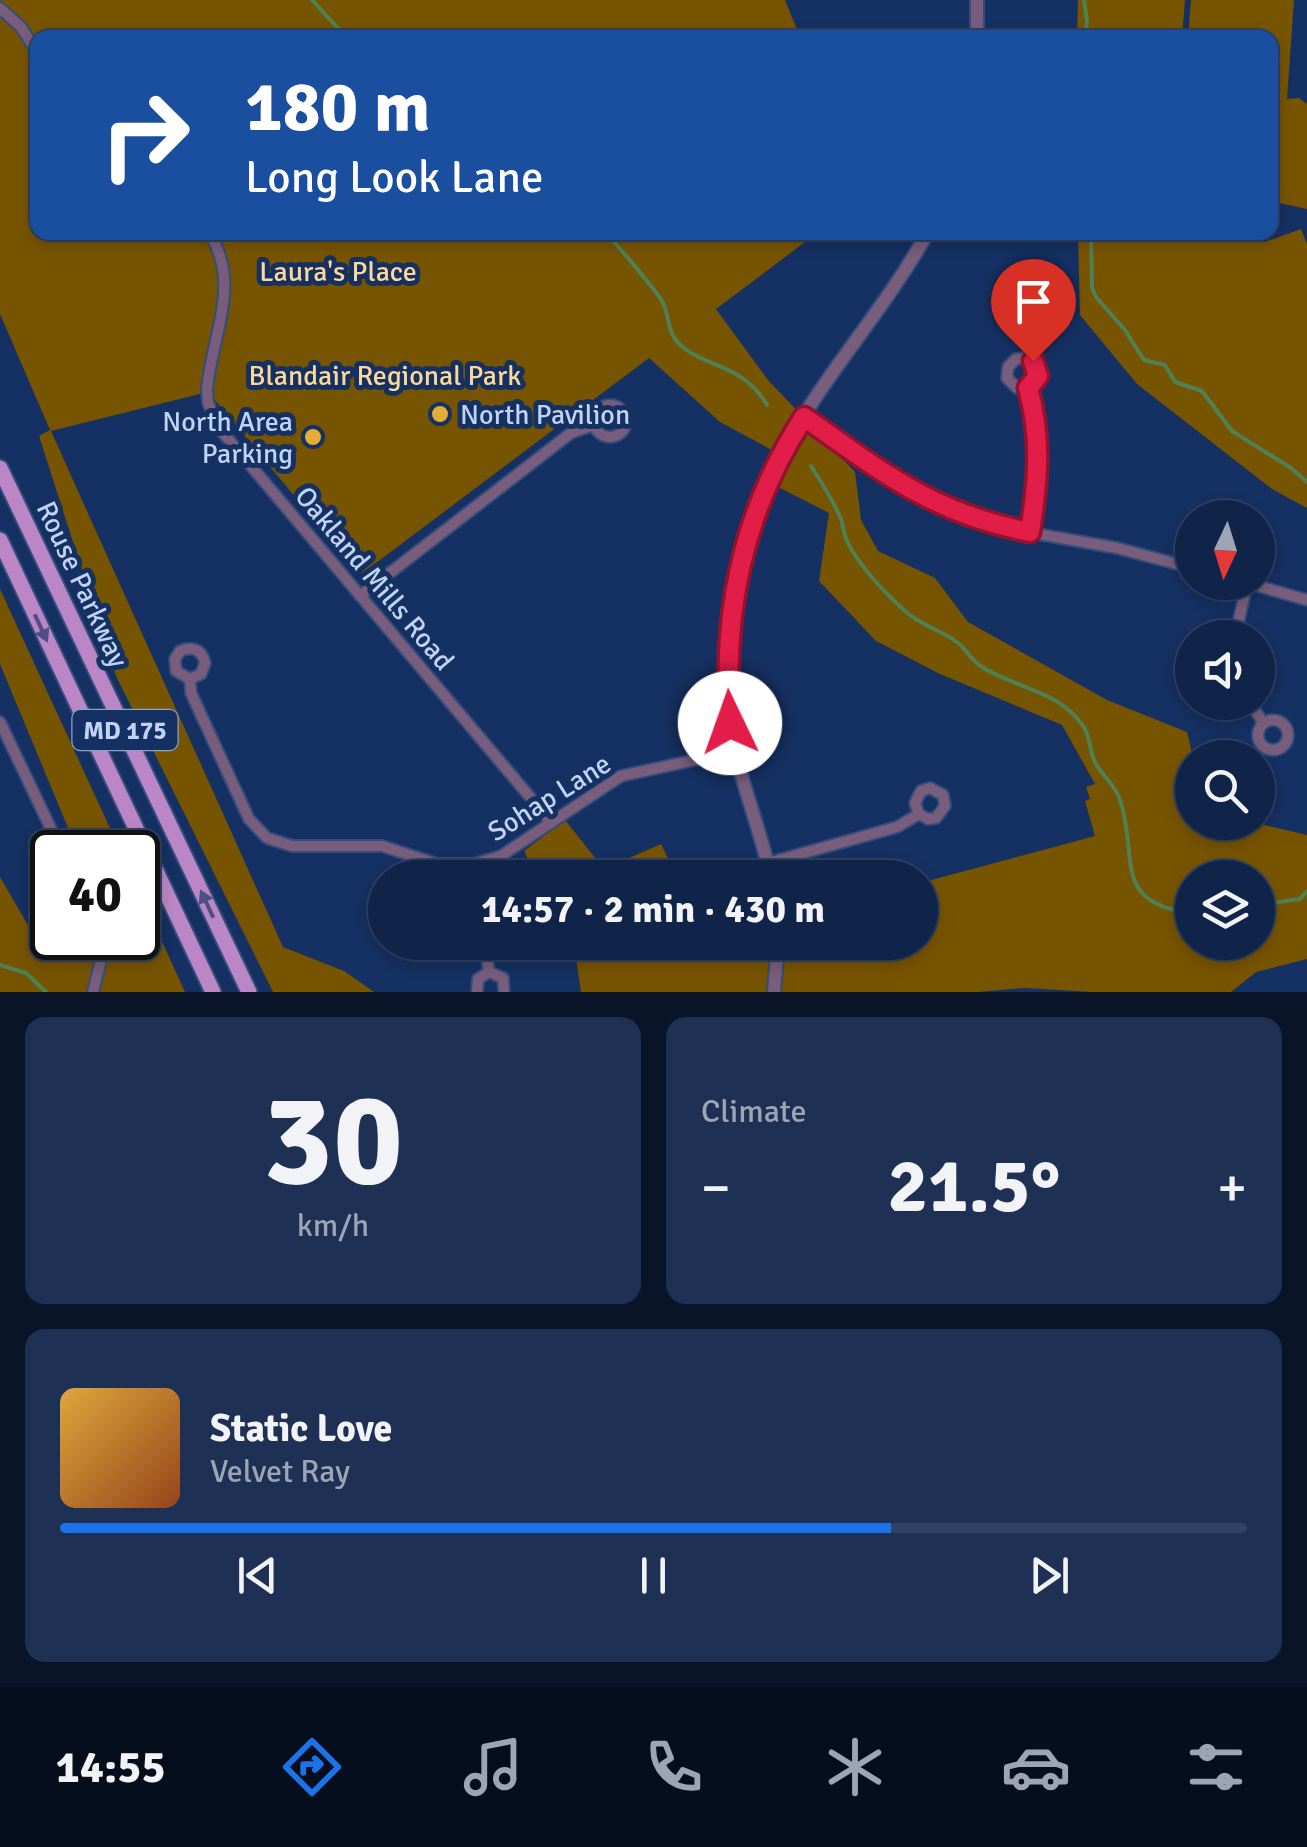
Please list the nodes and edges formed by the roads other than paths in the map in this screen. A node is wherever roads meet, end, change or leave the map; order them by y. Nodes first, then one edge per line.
1 (977, 0) edge
2 (0, 8) edge
3 (976, 30) edge
4 (30, 41) edge
5 (213, 240) edge
6 (923, 240) edge
7 (1028, 388) dead end
8 (804, 417) junction
9 (594, 425) dead end
10 (0, 468) edge
11 (1030, 532) junction
12 (0, 540) edge
13 (1175, 563) edge
14 (1275, 591) edge
15 (360, 596) junction
16 (1307, 600) edge
17 (190, 679) dead end
18 (0, 722) edge
19 (736, 752) junction
20 (919, 814) dead end
21 (550, 822) junction
22 (52, 830) edge
23 (425, 860) edge
24 (488, 860) edge
25 (767, 860) edge
26 (800, 860) edge
27 (101, 960) edge
28 (487, 960) edge
29 (777, 960) edge
30 (488, 972) junction
31 (92, 992) edge
32 (213, 992) edge
33 (249, 992) edge
34 (477, 992) edge
35 (504, 992) edge
36 (774, 992) edge

1 - 3 street
2 - 4 street
5 - 15 street, Oakland Mills Road
6 - 8 street
7 - 11 street
8 - 11 street
8 - 19 street
9 - 15 street
33 -> 10 main road, Rouse Parkway / MD 175
11 - 13 street
12 -> 32 main road, Rouse Parkway / MD 175
14 - 16 street
15 - 21 street, Oakland Mills Road
17 - 23 street, Sohap Lane
18 - 22 street
19 - 21 street, Sohap Lane
19 - 25 street
20 - 26 street
21 - 24 street, Sohap Lane
27 - 31 street
28 - 30 street
29 - 36 street
30 - 34 street
30 - 35 street

